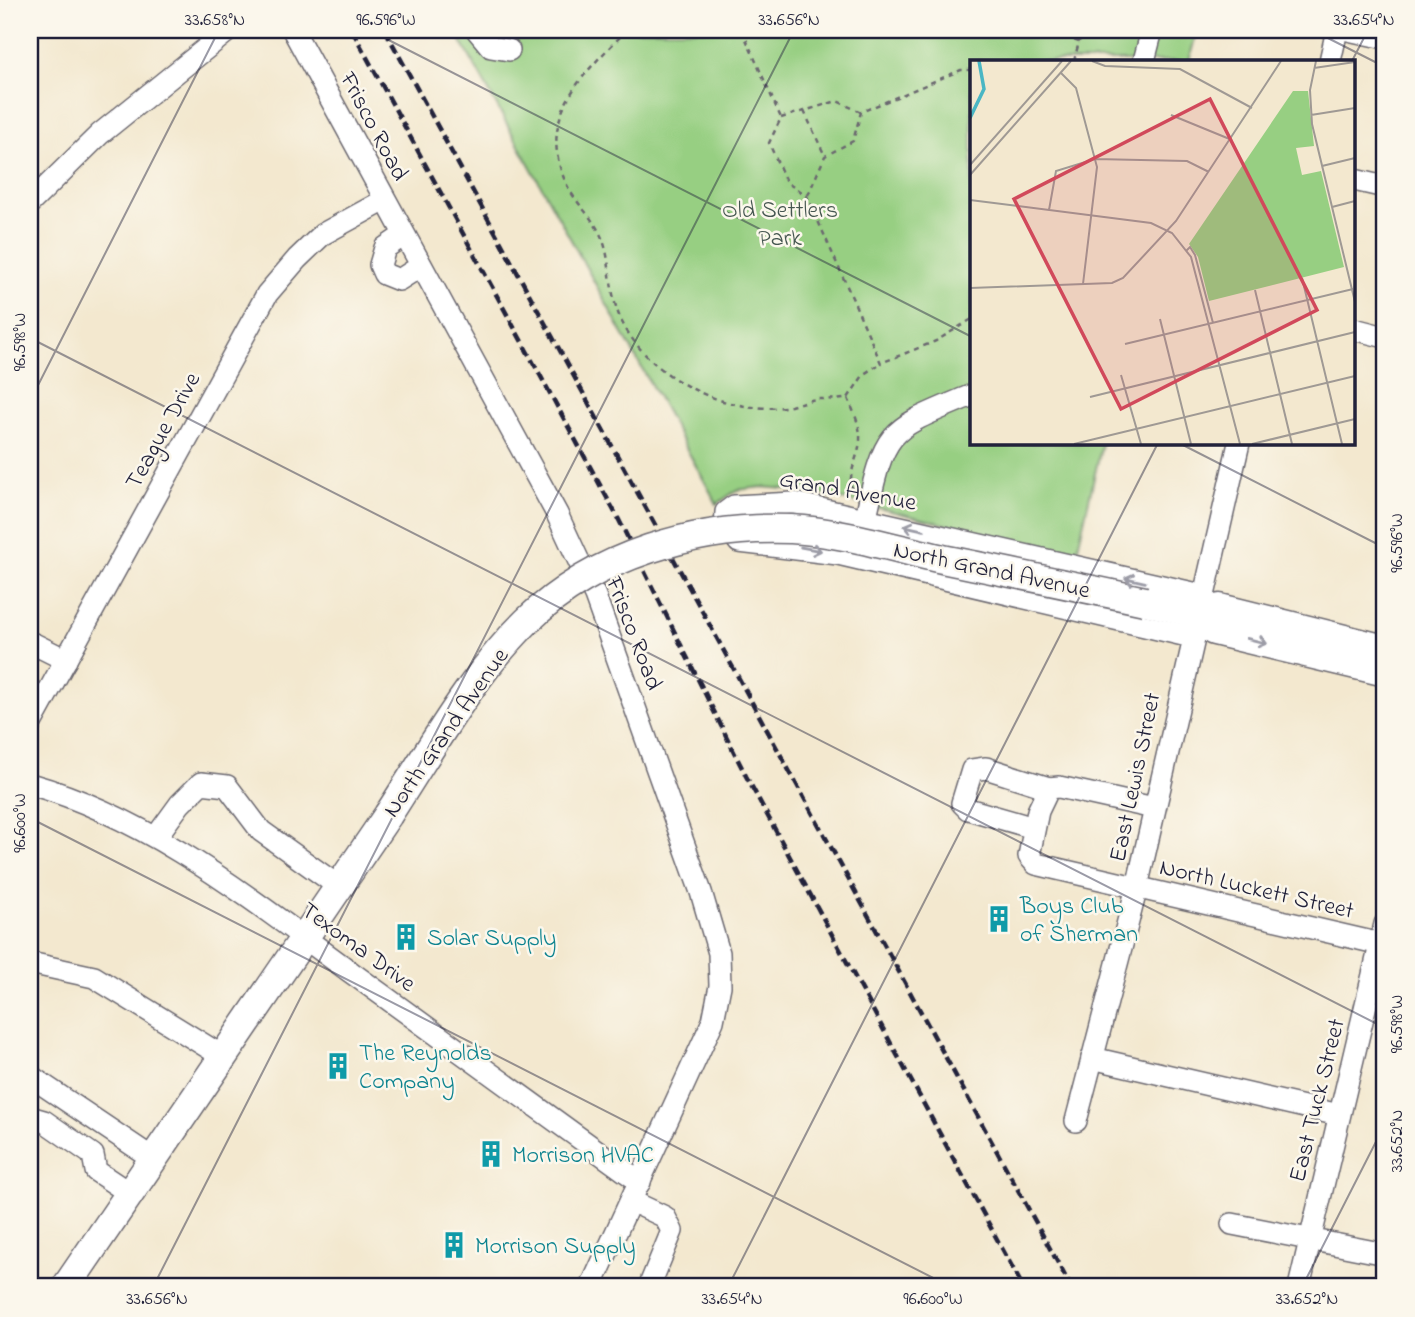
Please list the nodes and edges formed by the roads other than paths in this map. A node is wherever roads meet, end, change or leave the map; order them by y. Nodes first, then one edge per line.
1 (229, 30) edge
2 (293, 30) edge
3 (477, 30) edge
4 (1152, 30) edge
5 (1337, 30) edge
6 (1348, 30) edge
7 (1385, 38) edge
8 (509, 50) dead end
9 (1144, 60) edge
10 (1330, 60) edge
11 (1356, 180) edge
12 (1385, 187) edge
13 (385, 200) junction
14 (30, 203) edge
15 (404, 235) junction
16 (421, 267) junction
17 (1356, 330) edge
18 (1385, 337) edge
19 (970, 396) edge
20 (1239, 444) edge
21 (868, 508) junction
22 (1197, 615) junction
23 (1385, 649) edge
24 (30, 651) edge
25 (66, 660) junction
26 (1385, 672) edge
27 (30, 725) edge
28 (30, 784) edge
29 (1049, 788) junction
30 (1154, 808) junction
31 (1034, 828) junction
32 (156, 837) junction
33 (338, 886) junction
34 (1137, 887) junction
35 (303, 937) junction
36 (1384, 938) edge
37 (30, 963) edge
38 (222, 1056) junction
39 (1093, 1058) junction
40 (30, 1076) edge
41 (1339, 1115) junction
42 (30, 1117) edge
43 (1076, 1121) dead end
44 (152, 1158) junction
45 (635, 1192) junction
46 (130, 1193) junction
47 (1232, 1224) dead end
48 (1309, 1239) junction
49 (1385, 1254) edge
50 (66, 1287) edge
51 (591, 1287) edge
52 (649, 1287) edge
53 (1299, 1287) edge

1 - 14 street
2 - 13 street, Frisco Road
3 - 8 street
4 - 9 street
5 - 10 street
6 - 7 street
11 - 12 street
13 - 15 street, Frisco Road
13 - 25 street, Teague Drive
15 - 16 street, Frisco Road
15 - 16 street
16 - 45 street, Frisco Road
17 - 18 street
19 - 21 street
20 - 22 street, East Lewis Street
22 -> 21 street, Grand Avenue
21 -> 22 street, Grand Avenue
22 - 23 main road, North Grand Avenue
22 -> 26 main road, North Grand Avenue
22 - 30 street, East Lewis Street
22 - 33 main road, North Grand Avenue, bridge
24 - 25 street
25 - 27 street, Teague Drive
28 - 32 street, Texoma Drive
29 - 30 street
29 - 31 street
29 - 31 street
30 - 34 street, East Lewis Street
31 - 34 street, North Luckett Street
32 - 33 street
32 - 35 street, Texoma Drive
33 - 35 main road, North Grand Avenue
34 - 36 street, North Luckett Street
34 - 39 street, East Lewis Street
35 - 38 main road, North Grand Avenue
35 - 45 street, Texoma Drive
36 - 41 street, East Tuck Street
37 - 38 street
38 - 44 main road, North Grand Avenue
39 - 41 street
39 - 43 street, East Lewis Street
40 - 44 street
41 - 48 street, East Tuck Street
42 - 46 street
44 - 46 main road, North Grand Avenue
45 - 51 street, Frisco Road
45 - 52 street, Texoma Drive
46 - 50 main road, North Grand Avenue
47 - 48 street
48 - 49 street
48 - 53 street, East Tuck Street

